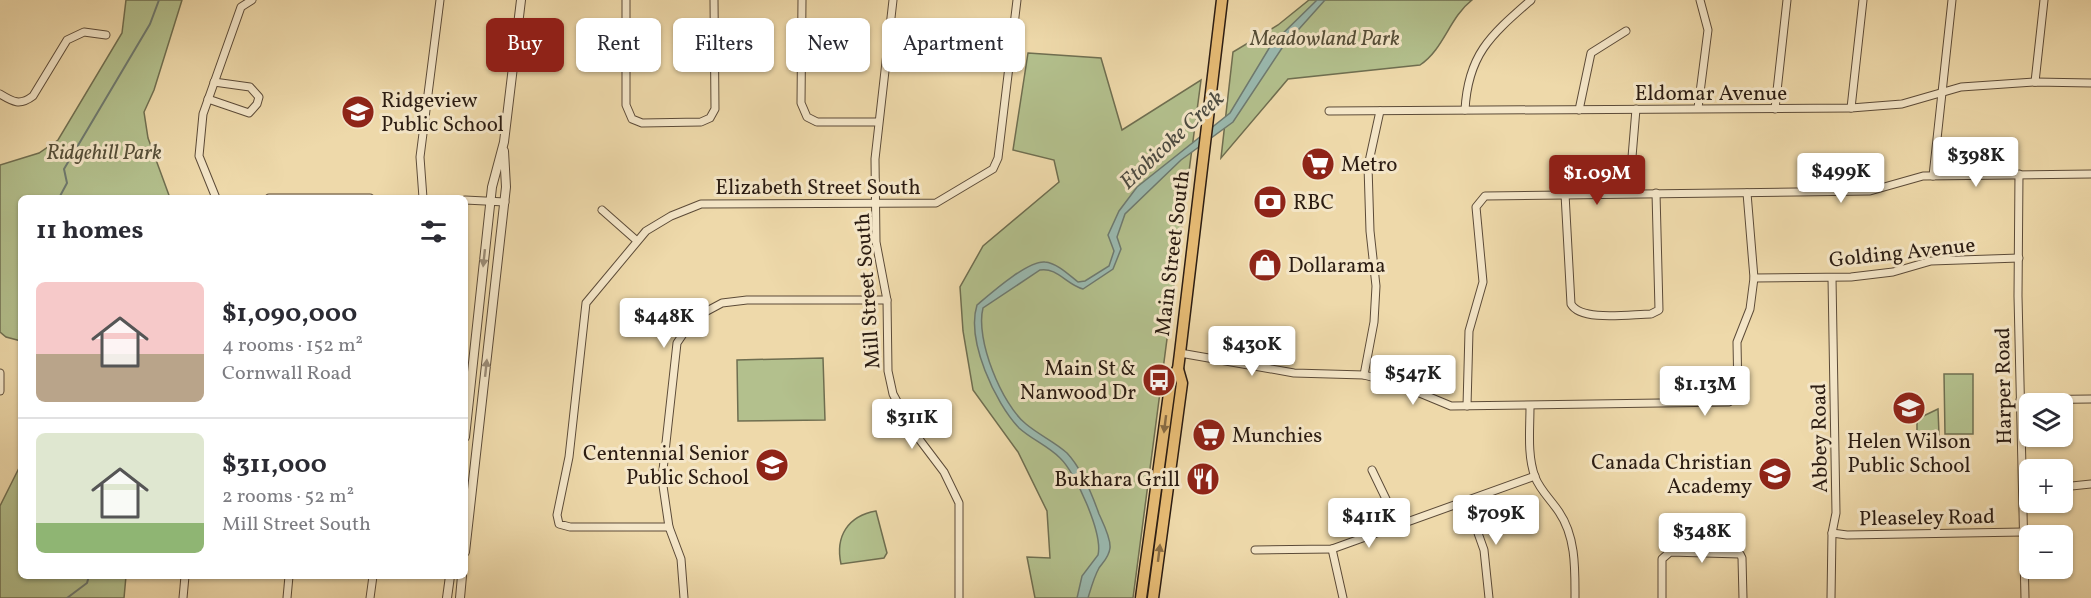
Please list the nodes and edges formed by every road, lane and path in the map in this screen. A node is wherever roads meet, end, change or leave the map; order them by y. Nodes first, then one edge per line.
1 (252, 0) edge
2 (440, 0) edge
3 (521, 0) edge
4 (626, 0) edge
5 (714, 0) edge
6 (802, 0) edge
7 (893, 0) edge
8 (1017, 0) edge
9 (1222, 0) edge
10 (1531, 0) edge
11 (1700, 0) edge
12 (1787, 0) edge
13 (1863, 0) edge
14 (1952, 0) edge
15 (2044, 0) edge
16 (1626, 32) dead end
17 (106, 34) dead end
18 (214, 82) junction
19 (2035, 82) junction
20 (2091, 83) edge
21 (1941, 91) junction
22 (0, 94) edge
23 (208, 99) junction
24 (1698, 108) junction
25 (1851, 108) junction
26 (1636, 109) junction
27 (1776, 109) junction
28 (1465, 110) junction
29 (1579, 110) junction
30 (1329, 111) dead end
31 (1380, 111) junction
32 (878, 122) junction
33 (504, 142) junction
34 (2019, 174) junction
35 (2091, 174) edge
36 (1933, 176) junction
37 (1629, 193) junction
38 (1656, 193) junction
39 (1747, 193) junction
40 (215, 195) edge
41 (423, 195) edge
42 (1565, 195) junction
43 (468, 200) edge
44 (490, 200) junction
45 (504, 202) junction
46 (876, 203) junction
47 (602, 210) dead end
48 (636, 240) junction
49 (2019, 258) junction
50 (1754, 278) junction
51 (1832, 278) junction
52 (887, 300) junction
53 (1180, 352) junction
54 (1178, 369) junction
55 (0, 373) edge
56 (1364, 375) junction
57 (0, 391) edge
58 (2020, 393) edge
59 (2073, 399) edge
60 (2091, 399) edge
61 (1467, 406) junction
62 (1530, 407) junction
63 (468, 409) edge
64 (1372, 470) dead end
65 (1535, 476) junction
66 (2091, 484) edge
67 (2073, 486) edge
68 (1467, 502) junction
69 (468, 525) edge
70 (1399, 525) junction
71 (669, 527) junction
72 (2019, 532) edge
73 (1832, 533) junction
74 (1332, 549) junction
75 (1255, 550) dead end
76 (186, 579) edge
77 (289, 579) edge
78 (373, 579) edge
79 (450, 579) edge
80 (462, 579) edge
81 (2024, 579) edge
82 (183, 598) edge
83 (287, 598) edge
84 (370, 598) edge
85 (447, 598) edge
86 (460, 598) edge
87 (684, 598) edge
88 (959, 598) edge
89 (1141, 598) edge
90 (1154, 598) edge
91 (1343, 598) edge
92 (1489, 598) edge
93 (1575, 598) edge
94 (1662, 598) edge
95 (1743, 598) edge
96 (1831, 598) edge
97 (2025, 598) edge

1 - 18 street
2 - 41 street
3 - 33 street
4 - 5 street
6 - 32 street
7 - 32 street, Mill Street South
8 - 46 street, Elizabeth Street South
9 - 53 main road, Main Street South
10 - 28 street
11 - 24 street
12 - 27 street
13 - 25 street
14 - 21 street
15 - 19 street
16 - 29 street
17 - 22 street
18 - 23 street
18 - 23 street
19 - 20 street, Eldomar Avenue
19 - 21 street, Eldomar Avenue
21 - 25 street, Eldomar Avenue
21 - 36 street
23 - 40 street
24 - 26 street, Eldomar Avenue
24 - 27 street, Eldomar Avenue
25 - 27 street, Eldomar Avenue
26 - 29 street, Eldomar Avenue
26 - 37 street
28 - 29 street, Eldomar Avenue
28 - 31 street, Eldomar Avenue
30 - 31 street, Eldomar Avenue
31 - 56 street
32 - 46 street, Mill Street South
33 - 44 street
33 - 45 street
34 - 35 street
34 - 36 street
34 - 49 street, Harper Road
36 - 39 street
37 - 38 street
37 - 42 street
38 - 39 street
38 - 42 street
39 - 50 street
42 - 61 street
43 - 44 street
44 - 45 street
44 -> 63 street
69 -> 45 street
46 - 48 street, Elizabeth Street South
46 - 52 street, Mill Street South
47 - 48 street
48 - 71 street, Elizabeth Street South
49 - 51 street, Golding Avenue
49 - 58 street, Harper Road
50 - 51 street, Golding Avenue
50 - 62 street
51 - 73 street, Abbey Road
52 - 71 street
52 - 88 street, Mill Street South
53 - 54 main road, Main Street South
53 - 56 street
54 -> 89 main road, Main Street South
90 -> 54 main road, Main Street South
55 - 57 street
56 - 61 street
59 - 60 street
61 - 62 street
62 - 65 street
64 - 70 street
65 - 68 street
65 - 93 street
66 - 67 street
68 - 70 street
68 - 92 street
70 - 74 street
71 - 87 street
72 - 73 street, Pleaseley Road
73 - 96 street, Abbey Road
74 - 75 street
74 - 91 street
76 - 82 street
77 - 83 street
78 - 84 street
79 - 85 street
80 - 86 street
81 - 97 street, Harper Road
94 - 95 street

